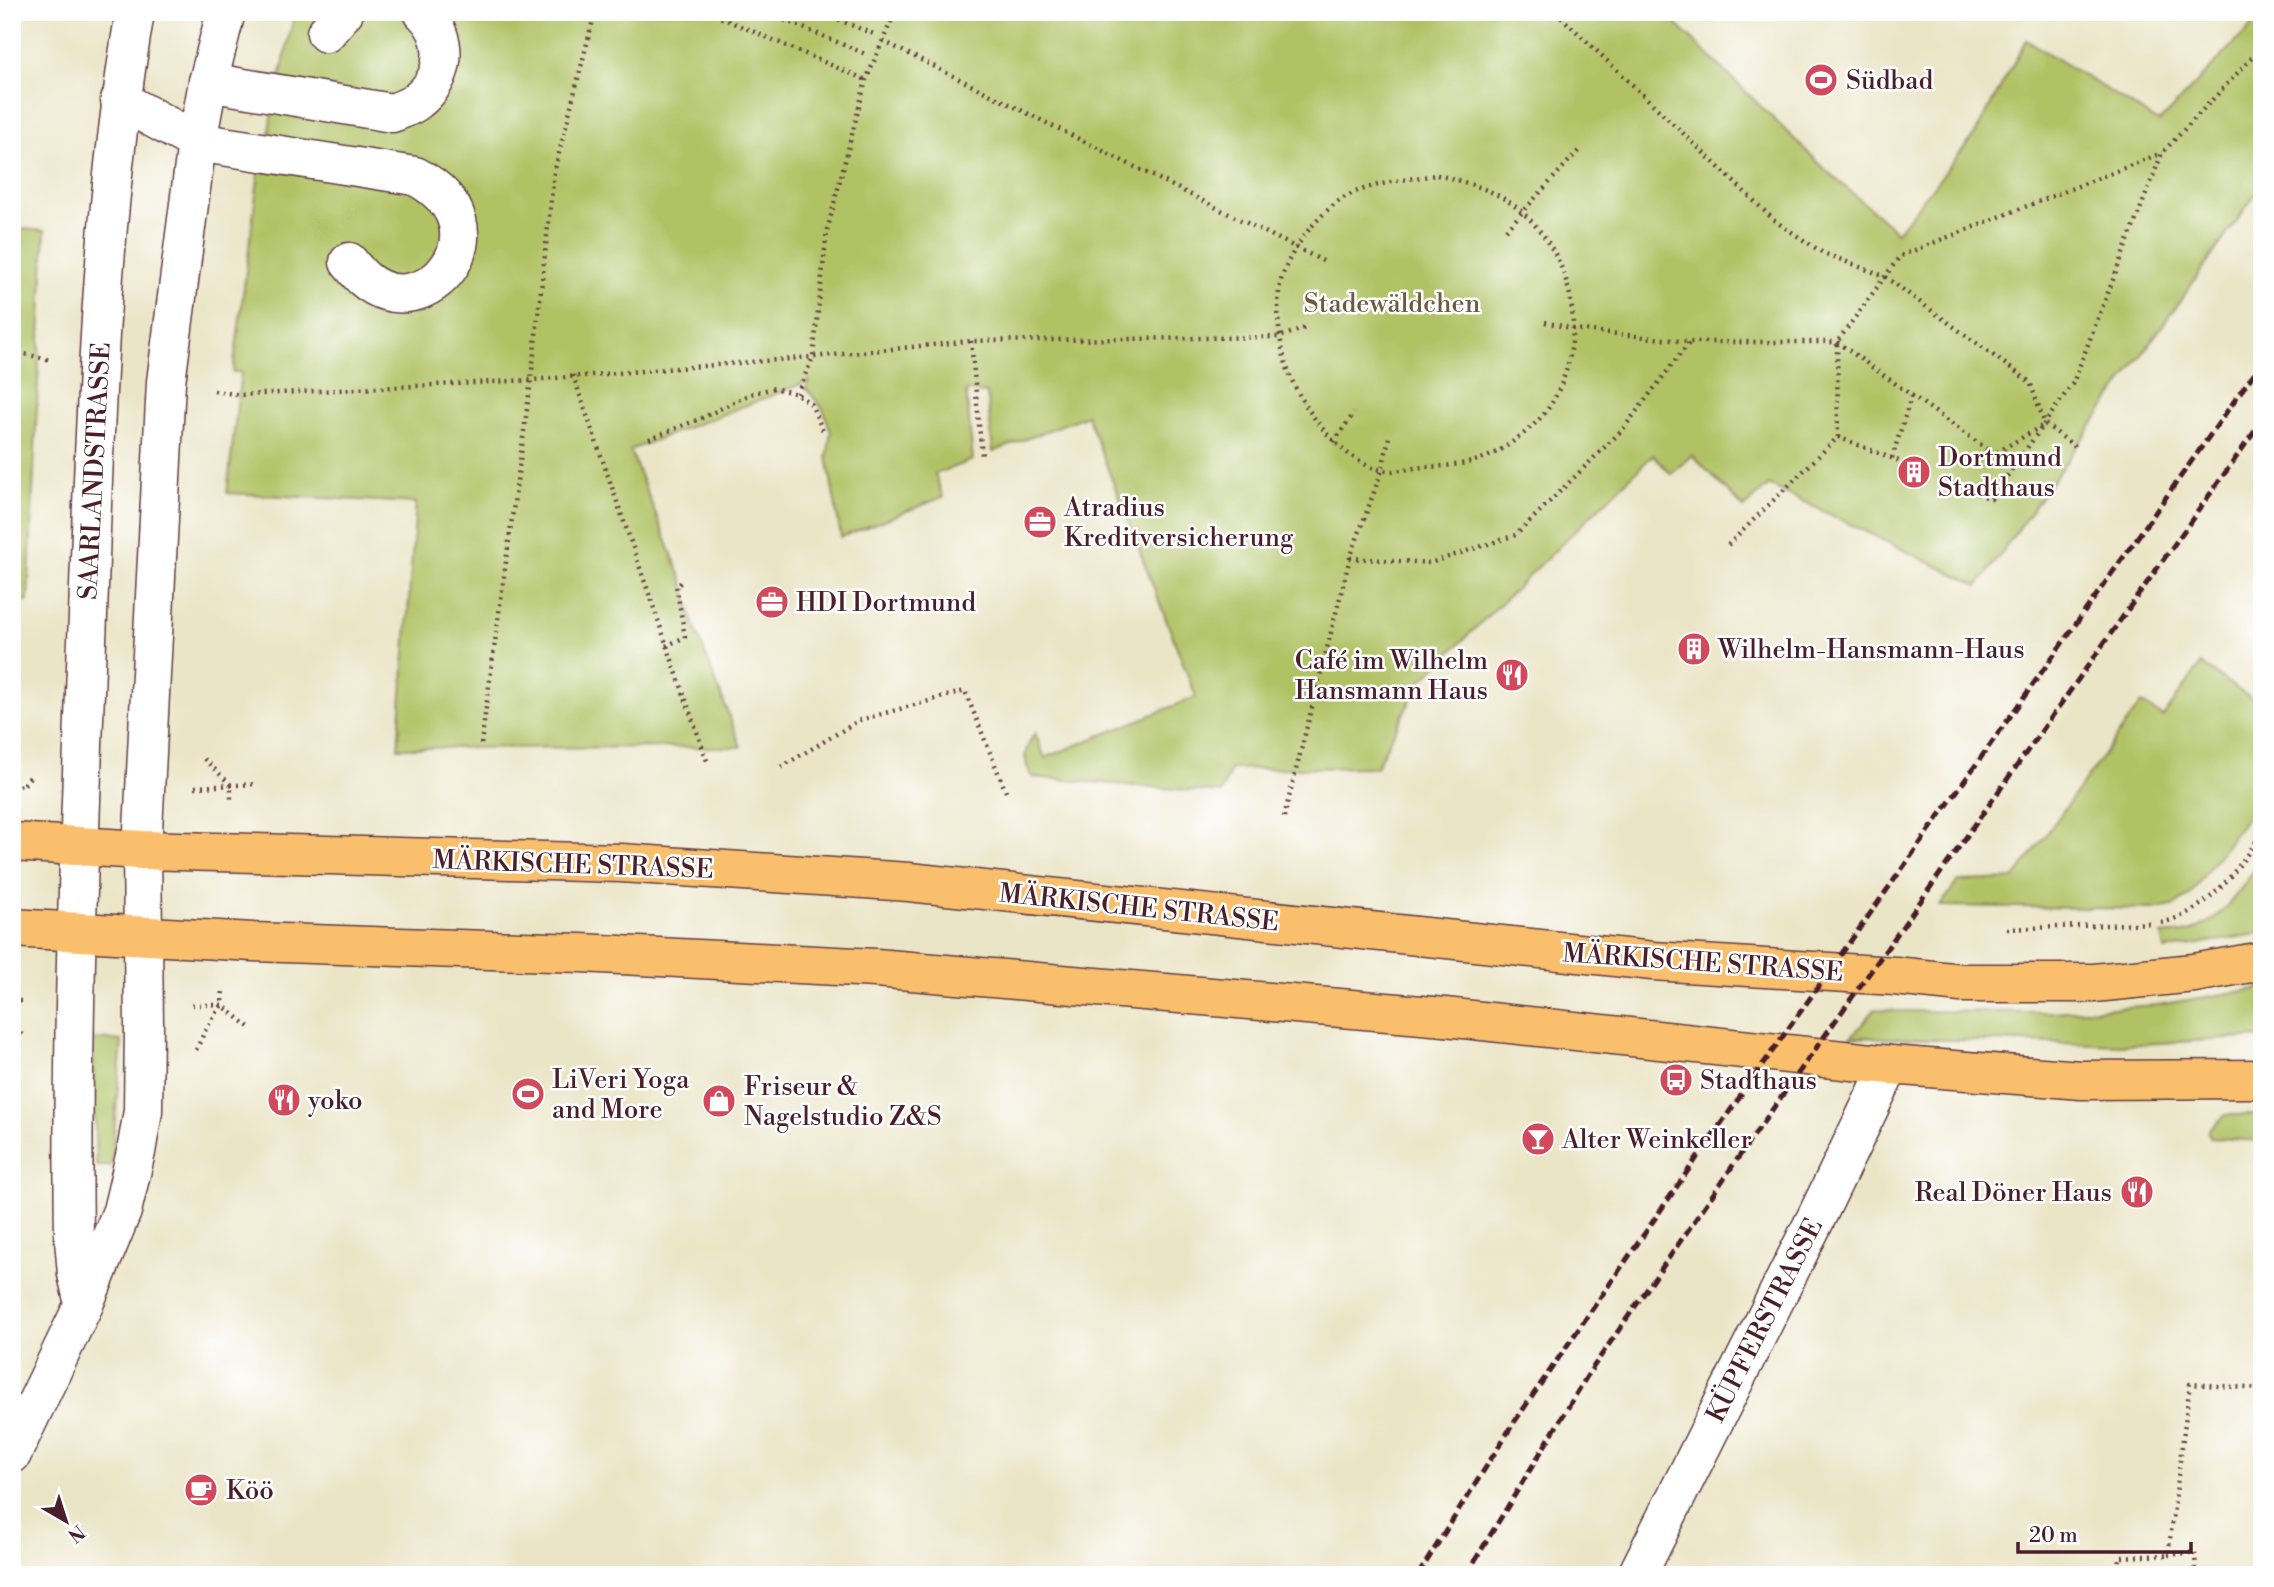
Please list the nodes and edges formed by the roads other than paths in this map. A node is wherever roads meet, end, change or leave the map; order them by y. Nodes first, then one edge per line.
1 (135, 12) edge
2 (226, 12) edge
3 (423, 12) edge
4 (208, 82) junction
5 (120, 100) junction
6 (197, 142) junction
7 (349, 262) dead end
8 (12, 842) edge
9 (79, 846) junction
10 (142, 850) junction
11 (12, 928) edge
12 (76, 931) junction
13 (142, 935) junction
14 (2262, 961) edge
15 (1890, 1065) junction
16 (2262, 1079) edge
17 (85, 1304) junction
18 (12, 1454) edge
19 (1637, 1575) edge

1 - 5 street, SAARLANDSTRASSE
2 - 4 street
3 - 4 street
4 - 6 street
5 - 6 street
5 - 9 street, SAARLANDSTRASSE
6 - 7 street
6 - 10 street
8 - 9 main road, MÄRKISCHE STRASSE
9 - 10 main road, MÄRKISCHE STRASSE
9 - 12 street, SAARLANDSTRASSE
10 - 13 street
10 - 14 main road, MÄRKISCHE STRASSE
11 - 12 main road
12 - 13 main road
12 - 17 street, SAARLANDSTRASSE
13 - 15 main road
13 - 17 street
15 - 16 main road
15 - 19 street, KÜPFERSTRASSE
17 - 18 street

